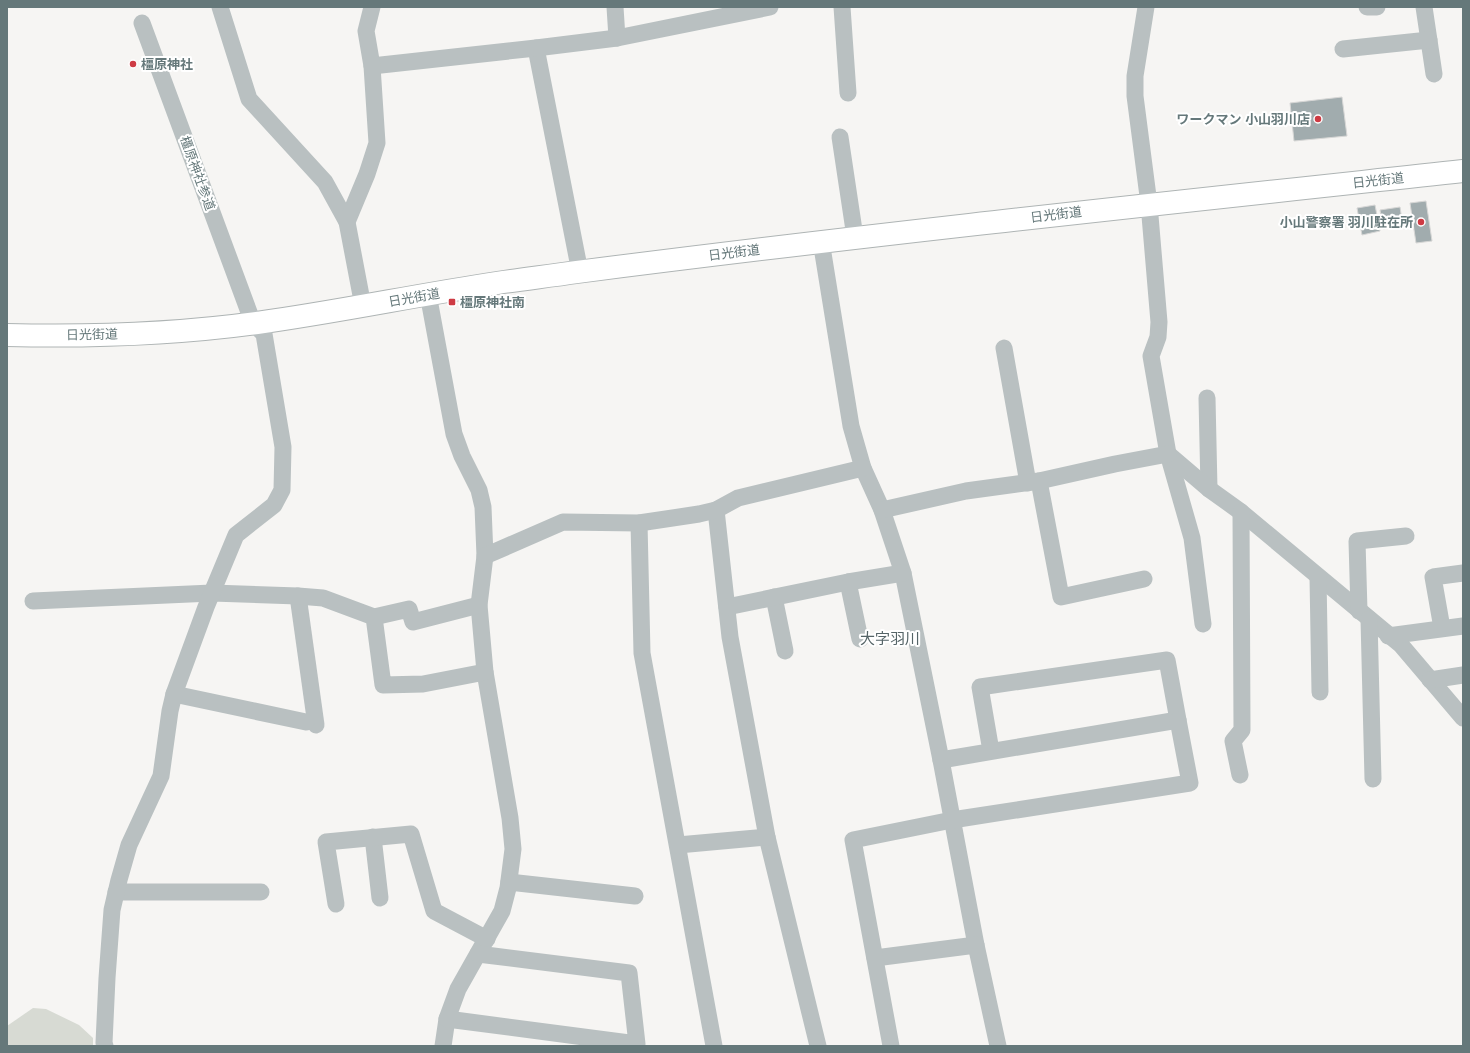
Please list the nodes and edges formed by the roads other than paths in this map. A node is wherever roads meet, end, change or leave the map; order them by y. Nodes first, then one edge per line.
1 (220, 7) edge
2 (372, 7) edge
3 (615, 7) edge
4 (770, 7) edge
5 (842, 7) edge
6 (1146, 7) edge
7 (1367, 7) edge
8 (1377, 7) edge
9 (1424, 7) edge
10 (142, 23) dead end
11 (617, 38) junction
12 (1429, 40) junction
13 (536, 48) junction
14 (1342, 49) dead end
15 (372, 66) junction
16 (1434, 74) dead end
17 (848, 93) dead end
18 (840, 138) dead end
19 (1463, 171) edge
20 (1149, 204) junction
21 (347, 222) junction
22 (855, 237) junction
23 (821, 241) junction
24 (580, 272) junction
25 (428, 294) junction
26 (363, 306) junction
27 (253, 324) junction
28 (7, 335) edge
29 (1004, 348) dead end
30 (1207, 398) dead end
31 (1168, 454) junction
32 (863, 468) junction
33 (1034, 482) junction
34 (1209, 489) junction
35 (716, 510) junction
36 (882, 510) junction
37 (1241, 512) junction
38 (639, 523) junction
39 (1406, 536) dead end
40 (485, 556) junction
41 (903, 573) junction
42 (1463, 573) edge
43 (1318, 577) junction
44 (1144, 579) dead end
45 (848, 582) junction
46 (212, 592) junction
47 (298, 596) junction
48 (774, 597) junction
49 (33, 602) dead end
50 (479, 605) junction
51 (726, 607) junction
52 (1364, 615) junction
53 (374, 617) junction
54 (1203, 624) dead end
55 (1463, 626) edge
56 (1442, 628) junction
57 (1388, 636) junction
58 (860, 639) dead end
59 (785, 651) dead end
60 (485, 672) junction
61 (1463, 675) edge
62 (1430, 680) junction
63 (1320, 692) dead end
64 (174, 694) junction
65 (1463, 718) edge
66 (1178, 720) junction
67 (991, 751) junction
68 (941, 760) junction
69 (1240, 775) dead end
70 (1373, 779) dead end
71 (952, 820) junction
72 (374, 837) junction
73 (767, 837) junction
74 (678, 845) junction
75 (509, 882) junction
76 (116, 892) junction
77 (261, 892) dead end
78 (635, 896) dead end
79 (380, 898) dead end
80 (336, 904) dead end
81 (487, 939) junction
82 (976, 945) junction
83 (478, 954) junction
84 (875, 958) junction
85 (447, 1019) junction
86 (105, 1046) edge
87 (443, 1046) edge
88 (714, 1046) edge
89 (818, 1046) edge
90 (891, 1046) edge
91 (998, 1046) edge

1 - 21 street
2 - 15 street
3 - 11 street
4 - 11 street
5 - 17 street
6 - 20 street
7 - 8 street
9 - 12 street
10 - 27 street, 橿原神社参道
11 - 13 street
12 - 14 street
12 - 16 street
13 - 15 street
13 - 24 street
15 - 21 street
18 - 22 street
19 - 20 highway, 日光街道
20 - 22 highway, 日光街道
20 - 31 street
21 - 26 street
22 - 23 highway, 日光街道
23 - 24 highway, 日光街道
23 - 32 street
24 - 25 highway, 日光街道
25 - 26 highway, 日光街道
25 - 40 street
26 - 27 highway, 日光街道
27 - 28 highway, 日光街道
27 - 46 street, 橿原神社参道
29 - 33 street
30 - 34 street
31 - 33 street
31 - 34 street
31 - 54 street
32 - 35 street
32 - 36 street
33 - 36 street
33 - 44 street
34 - 37 street
35 - 38 street
35 - 51 street
36 - 41 street
37 - 43 street
37 - 69 street
38 - 40 street
38 - 74 street
39 - 52 street
40 - 50 street
41 - 45 street
41 - 68 street
42 - 56 street
43 - 52 street
43 - 63 street
45 - 48 street
45 - 58 street
46 - 47 street
46 - 49 street
46 - 64 street, 橿原神社参道
47 - 53 street
47 - 64 street
48 - 51 street
48 - 59 street
50 - 53 street
50 - 60 street
51 - 73 street
52 - 57 street
52 - 70 street
53 - 60 street
55 - 56 street
56 - 57 street
57 - 62 street
60 - 75 street
61 - 62 street
62 - 65 street
64 - 76 street, 橿原神社参道
66 - 67 street
66 - 67 street
66 - 71 street
67 - 68 street
68 - 71 street
71 - 82 street
71 - 84 street
72 - 79 street
72 - 80 street
72 - 81 street
73 - 74 street
73 - 89 street
74 - 88 street
75 - 78 street
75 - 81 street
76 - 77 street
76 - 86 street, 橿原神社参道
81 - 83 street
82 - 84 street
82 - 91 street
83 - 85 street
83 - 85 street
84 - 90 street
85 - 87 street

